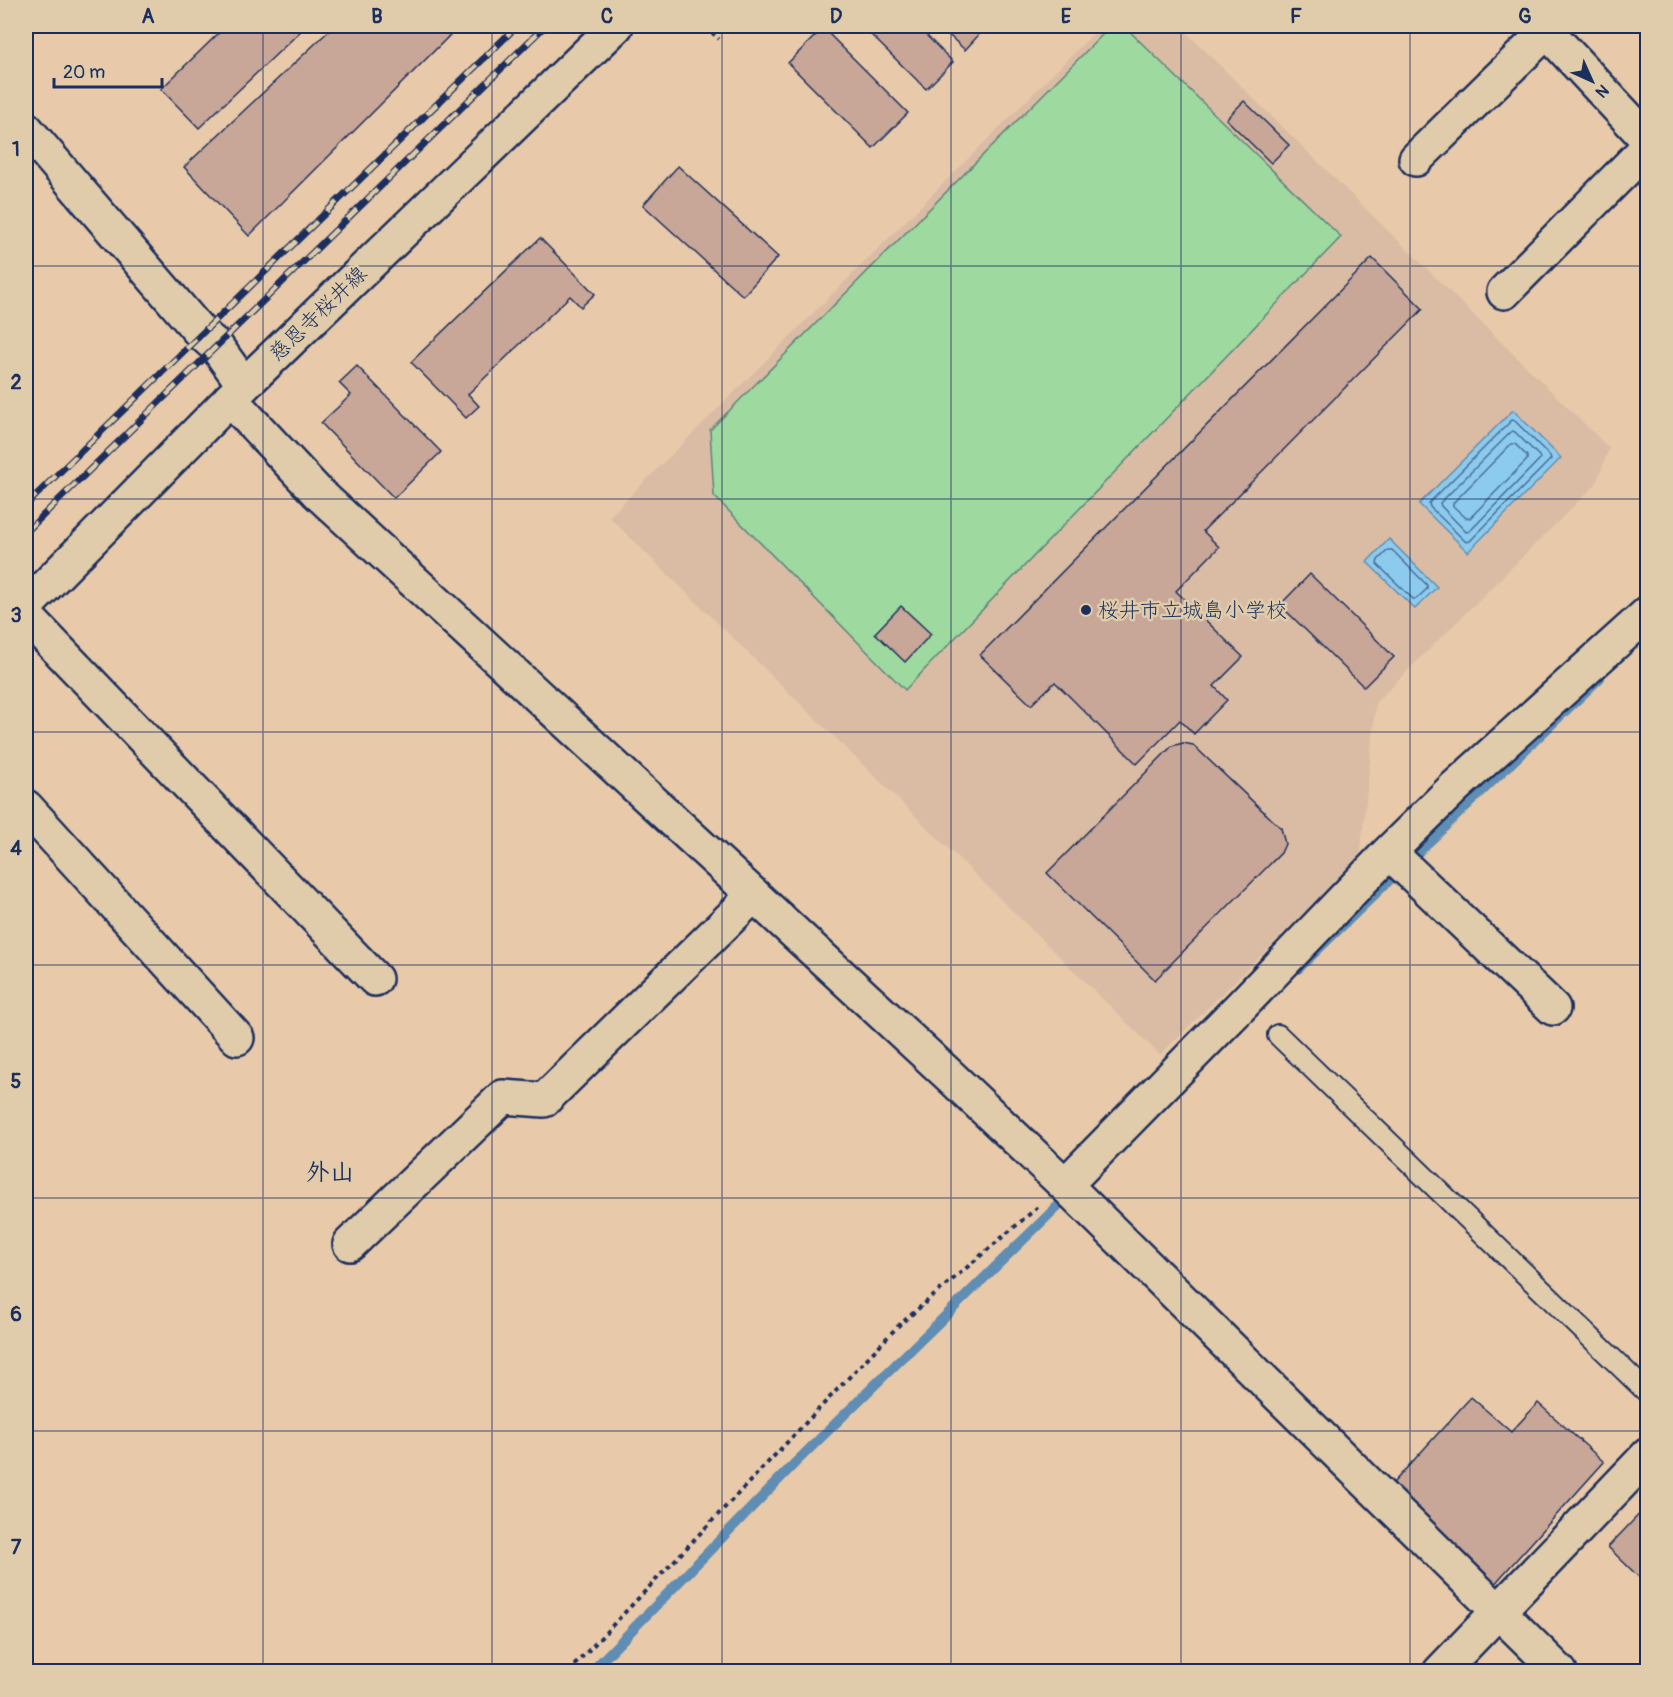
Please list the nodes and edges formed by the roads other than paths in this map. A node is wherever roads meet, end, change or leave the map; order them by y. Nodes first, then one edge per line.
1 (616, 26) edge
2 (1545, 28) edge
3 (26, 129) edge
4 (1647, 140) edge
5 (1647, 147) edge
6 (1416, 159) dead end
7 (1504, 292) dead end
8 (237, 392) junction
9 (26, 606) edge
10 (1647, 613) edge
11 (26, 616) edge
12 (26, 807) edge
13 (1392, 855) junction
14 (754, 895) junction
15 (375, 979) dead end
16 (1553, 1008) dead end
17 (1278, 1035) dead end
18 (237, 1038) dead end
19 (1068, 1188) junction
20 (350, 1244) dead end
21 (1647, 1393) edge
22 (1647, 1455) edge
23 (1499, 1612) junction
24 (1440, 1671) edge
25 (1560, 1671) edge

1 - 8 street, 慈恩寺桜井線
2 - 4 street
2 - 6 street
3 - 8 street
5 - 7 street
8 - 9 street, 慈恩寺桜井線
8 - 14 street
10 - 13 street
11 - 15 street
12 - 18 street
13 - 16 street
13 - 19 street
14 - 19 street
14 - 20 street
17 - 21 lane
19 - 23 street
22 - 23 street
23 - 24 street
23 - 25 street

